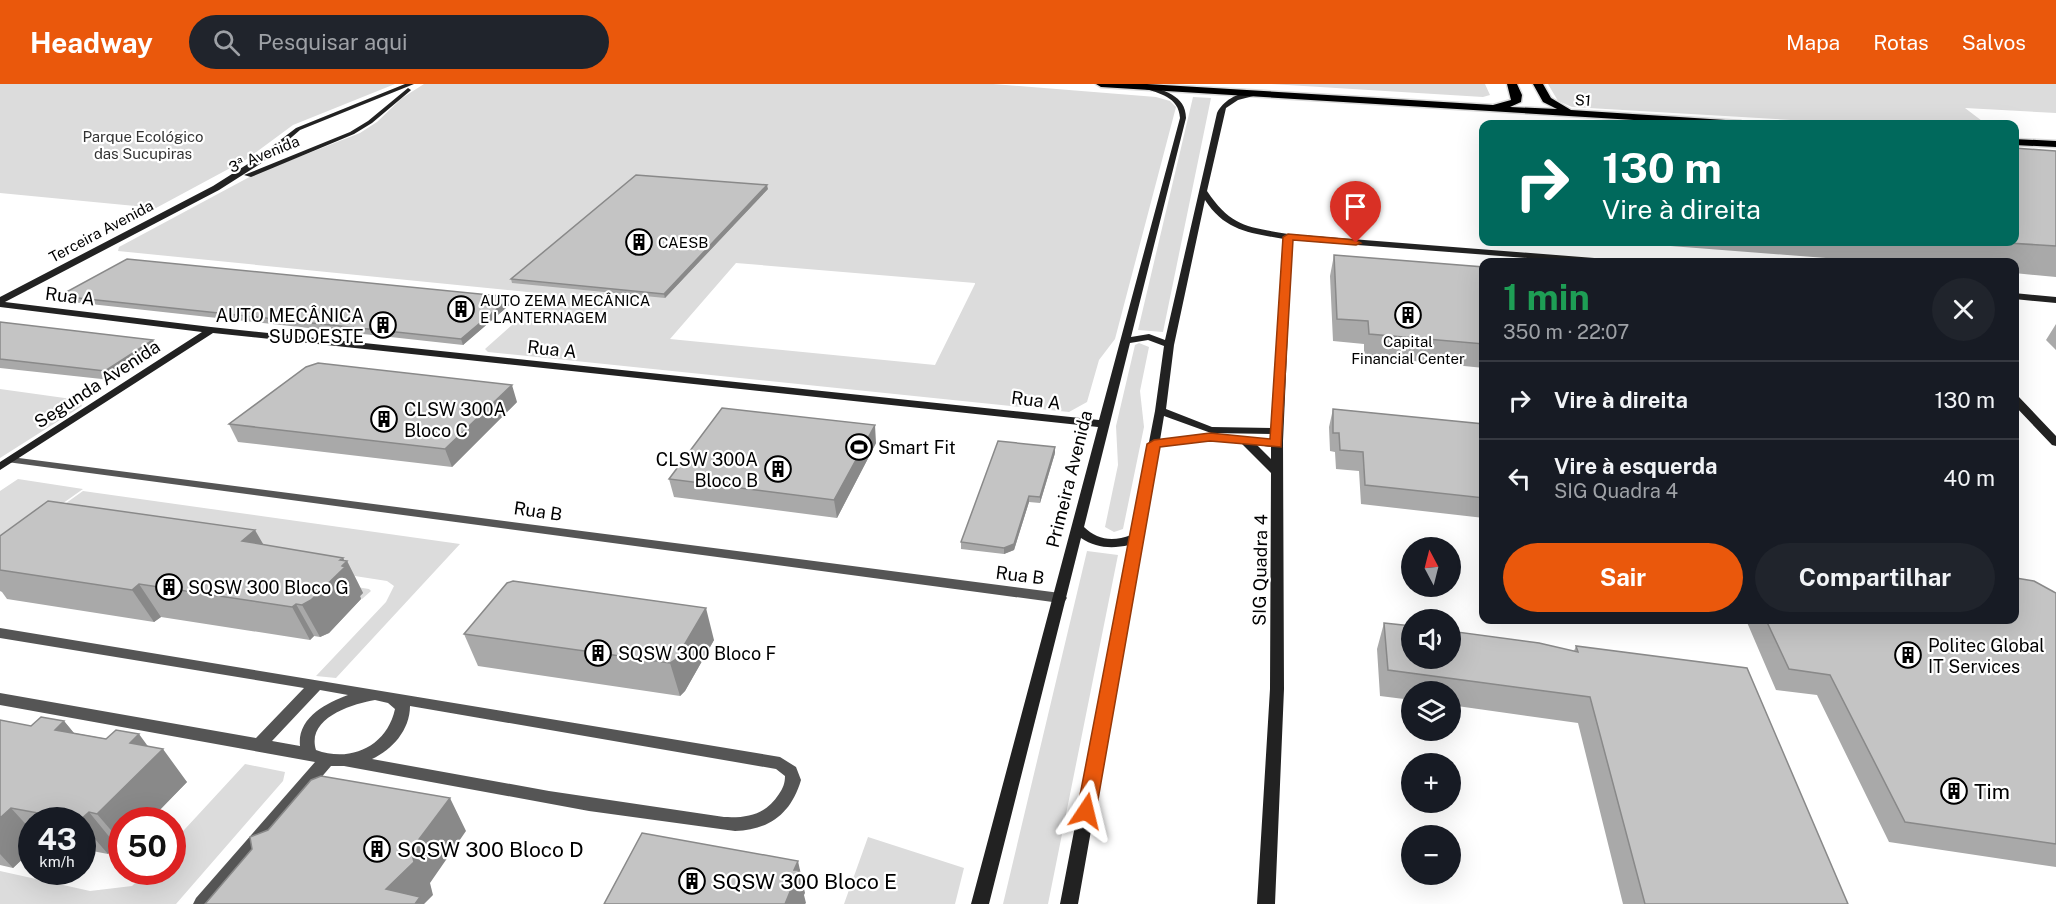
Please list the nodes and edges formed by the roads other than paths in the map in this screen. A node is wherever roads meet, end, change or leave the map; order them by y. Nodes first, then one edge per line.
1 (411, 84) edge
2 (417, 84) edge
3 (1101, 84) edge
4 (1512, 84) edge
5 (1538, 84) edge
6 (1144, 87) junction
7 (1259, 94) junction
8 (354, 107) junction
9 (1489, 108) junction
10 (385, 111) junction
11 (1578, 114) junction
12 (1676, 120) edge
13 (2019, 142) edge
14 (280, 144) junction
15 (2056, 144) edge
16 (324, 146) junction
17 (216, 188) junction
18 (1202, 189) junction
19 (1288, 237) junction
20 (1556, 258) edge
21 (2019, 296) edge
22 (2056, 300) edge
23 (0, 302) edge
24 (211, 330) junction
25 (1125, 341) junction
26 (1169, 345) junction
27 (2019, 403) edge
28 (1160, 411) junction
29 (1102, 424) junction
30 (1277, 437) junction
31 (1242, 439) junction
32 (2056, 443) edge
33 (1154, 444) junction
34 (5, 463) edge
35 (1278, 474) junction
36 (1077, 527) junction
37 (1137, 537) junction
38 (1060, 598) junction
39 (0, 633) edge
40 (316, 685) junction
41 (375, 694) junction
42 (393, 698) junction
43 (0, 699) edge
44 (259, 745) junction
45 (317, 758) junction
46 (347, 761) junction
47 (202, 904) edge
48 (980, 904) edge
49 (1069, 904) edge
50 (1266, 904) edge

1 - 8 street, 3ª Avenida
2 - 10 street, 3ª Avenida
3 - 6 highway, S1
4 - 9 highway
5 - 11 highway
6 - 7 highway, S1
6 - 25 street, Primeira Avenida
7 - 9 highway, S1
7 - 18 street
8 - 10 street
8 - 14 street, 3ª Avenida
9 - 11 highway, S1
10 - 16 street, 3ª Avenida
11 - 12 highway, S1
13 - 15 highway
14 - 16 street
14 - 17 street, 3ª Avenida
16 - 17 street, 3ª Avenida
17 - 23 street, Terceira Avenida
18 - 19 street
18 - 26 street
19 - 20 street
19 - 30 street, SIG Quadra 4
21 - 22 street
23 - 24 street, Rua A
24 - 29 street, Rua A
24 - 34 street, Segunda Avenida
25 - 26 street
25 - 29 street, Primeira Avenida
26 - 28 street
27 - 32 street
28 - 30 street
28 - 33 street
29 - 36 street, Primeira Avenida
30 - 31 street
30 - 35 street, SIG Quadra 4
31 - 33 street
31 - 35 street
33 - 37 street
34 - 38 street, Rua B
35 - 50 street, SIG Quadra 4
36 - 37 street
36 - 38 street, Primeira Avenida
37 - 49 street
38 - 48 street, Primeira Avenida
39 - 40 street
40 - 41 street
40 - 44 street
41 - 42 street
41 - 45 street
42 - 46 street
42 - 46 street
43 - 44 street
44 - 45 street
45 - 46 street
45 - 47 street

